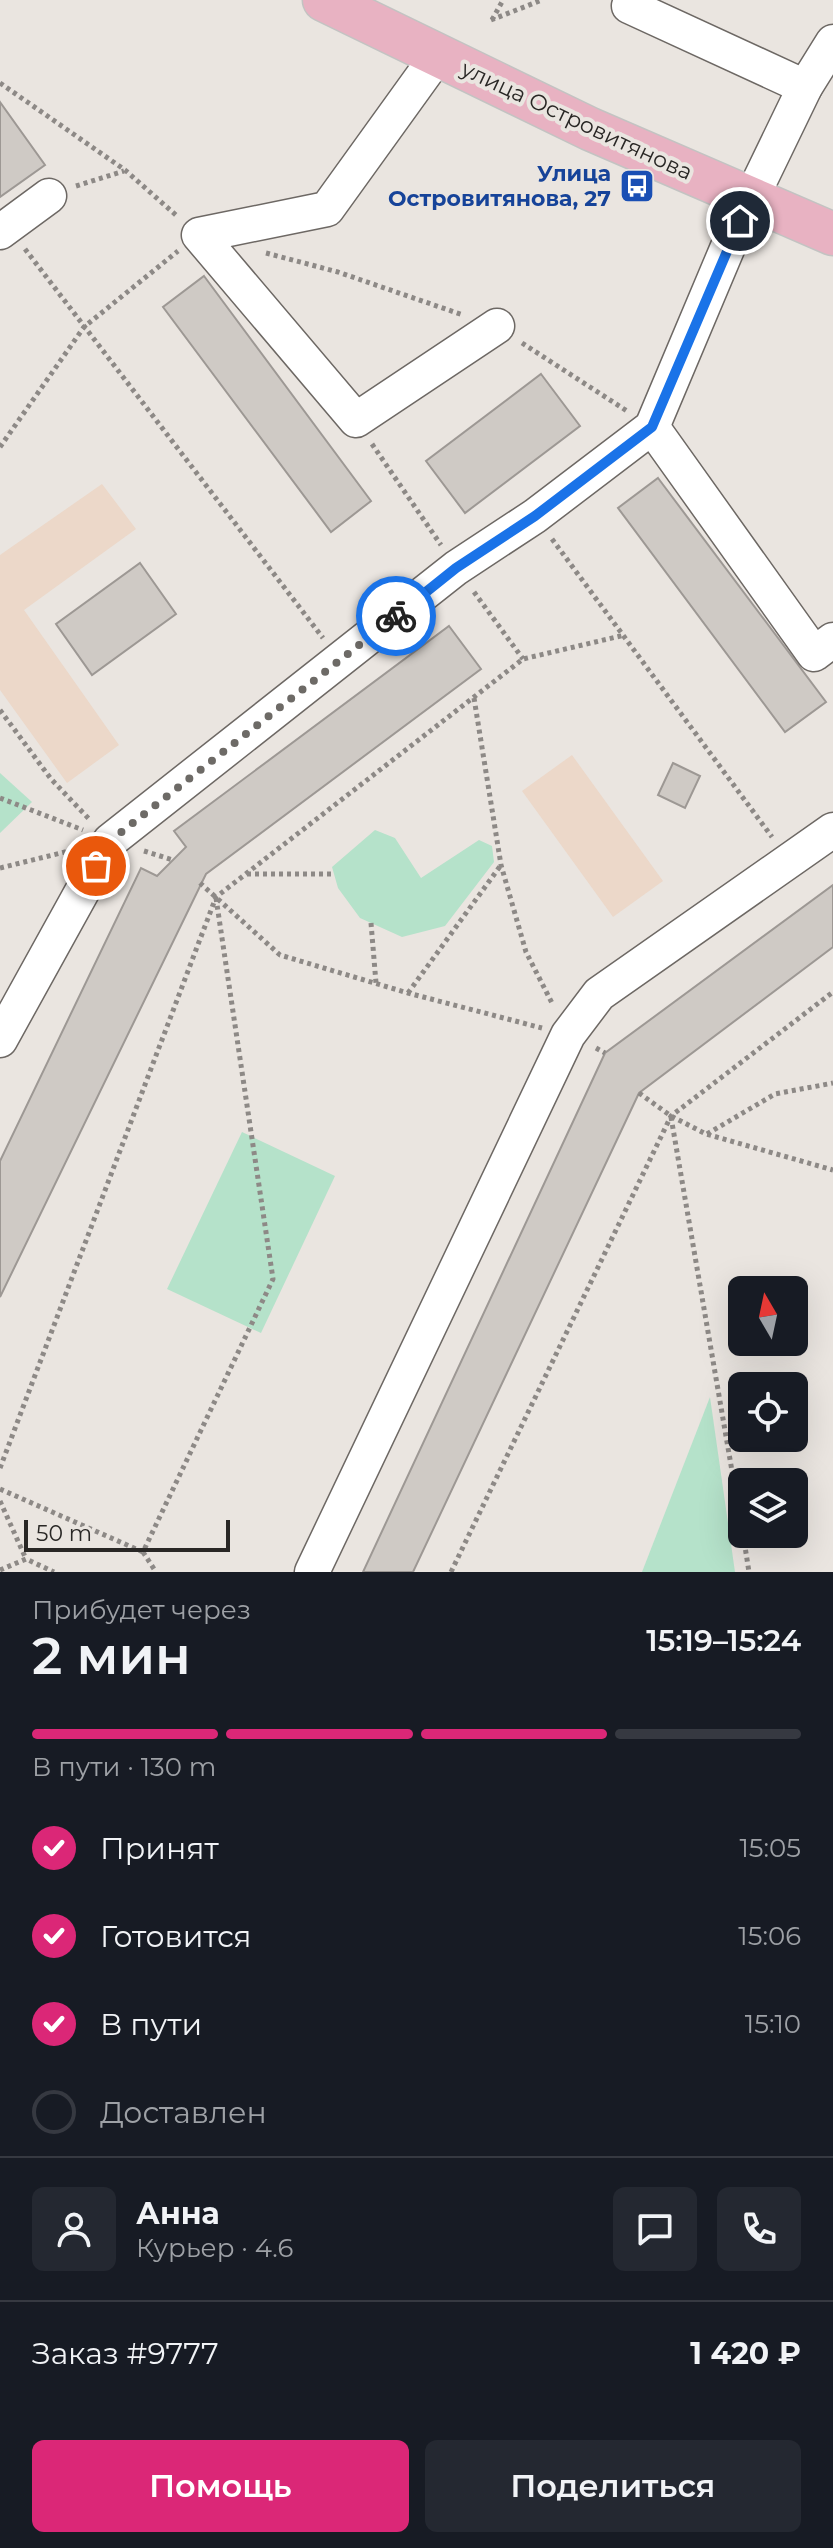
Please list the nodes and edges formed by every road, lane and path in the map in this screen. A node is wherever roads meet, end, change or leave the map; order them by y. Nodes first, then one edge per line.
1 (324, 0) edge
2 (503, 0) edge
3 (542, 0) edge
4 (629, 6) dead end
5 (833, 42) edge
6 (438, 55) junction
7 (0, 83) edge
8 (805, 87) junction
9 (125, 170) junction
10 (49, 196) joint
11 (750, 200) junction
12 (4, 229) edge
13 (833, 234) edge
14 (199, 235) junction
15 (254, 250) dead end
16 (497, 326) junction
17 (84, 327) junction
18 (652, 427) junction
19 (0, 447) edge
20 (535, 516) junction
21 (625, 635) junction
22 (833, 640) edge
23 (341, 660) junction
24 (474, 698) junction
25 (0, 710) edge
26 (0, 798) edge
27 (833, 830) edge
28 (110, 841) junction
29 (789, 859) junction
30 (501, 865) junction
31 (246, 874) junction
32 (334, 874) dead end
33 (200, 883) dead end
34 (216, 897) junction
35 (371, 923) dead end
36 (376, 983) junction
37 (833, 992) edge
38 (408, 993) junction
39 (568, 1035) junction
40 (0, 1040) edge
41 (605, 1053) dead end
42 (833, 1083) edge
43 (639, 1093) dead end
44 (671, 1116) junction
45 (706, 1134) junction
46 (833, 1170) edge
47 (0, 1468) edge
48 (731, 1468) edge
49 (0, 1489) edge
50 (0, 1501) edge
51 (745, 1548) edge
52 (143, 1552) junction
53 (26, 1559) junction
54 (0, 1570) edge
55 (54, 1572) edge
56 (156, 1572) edge
57 (312, 1572) edge
58 (451, 1572) edge
59 (749, 1572) edge

1 - 6 main road, улица Островитянова
2 - 3 path
4 - 8 lane
5 - 8 lane
6 - 11 main road, улица Островитянова
6 - 14 lane
7 - 9 path
8 - 11 lane
9 - 10 path
9 - 14 path
10 - 12 lane
11 - 13 main road, улица Островитянова
11 - 18 lane
12 - 17 path
14 - 16 lane
14 - 17 path
15 - 16 path
16 - 18 path
17 - 19 path
17 - 23 path
18 - 20 lane
18 - 22 lane
20 - 21 path
20 - 23 lane
21 - 24 path
21 - 29 path
23 - 28 lane
24 - 30 path
24 - 31 path
25 - 28 path
26 - 28 path
27 - 29 lane
28 - 40 lane
29 - 39 lane
30 - 38 path
30 - 39 path
31 - 32 path
31 - 34 path
33 - 34 path
34 - 36 path
34 - 47 path
34 - 52 path
35 - 36 path
36 - 38 path
37 - 44 path
38 - 39 path
39 - 41 path
39 - 57 lane
42 - 45 path
43 - 44 path
44 - 45 path
44 - 48 path
44 - 58 path
45 - 46 path
49 - 52 path
50 - 53 path
51 - 59 path
52 - 56 path
53 - 54 path
53 - 55 path

